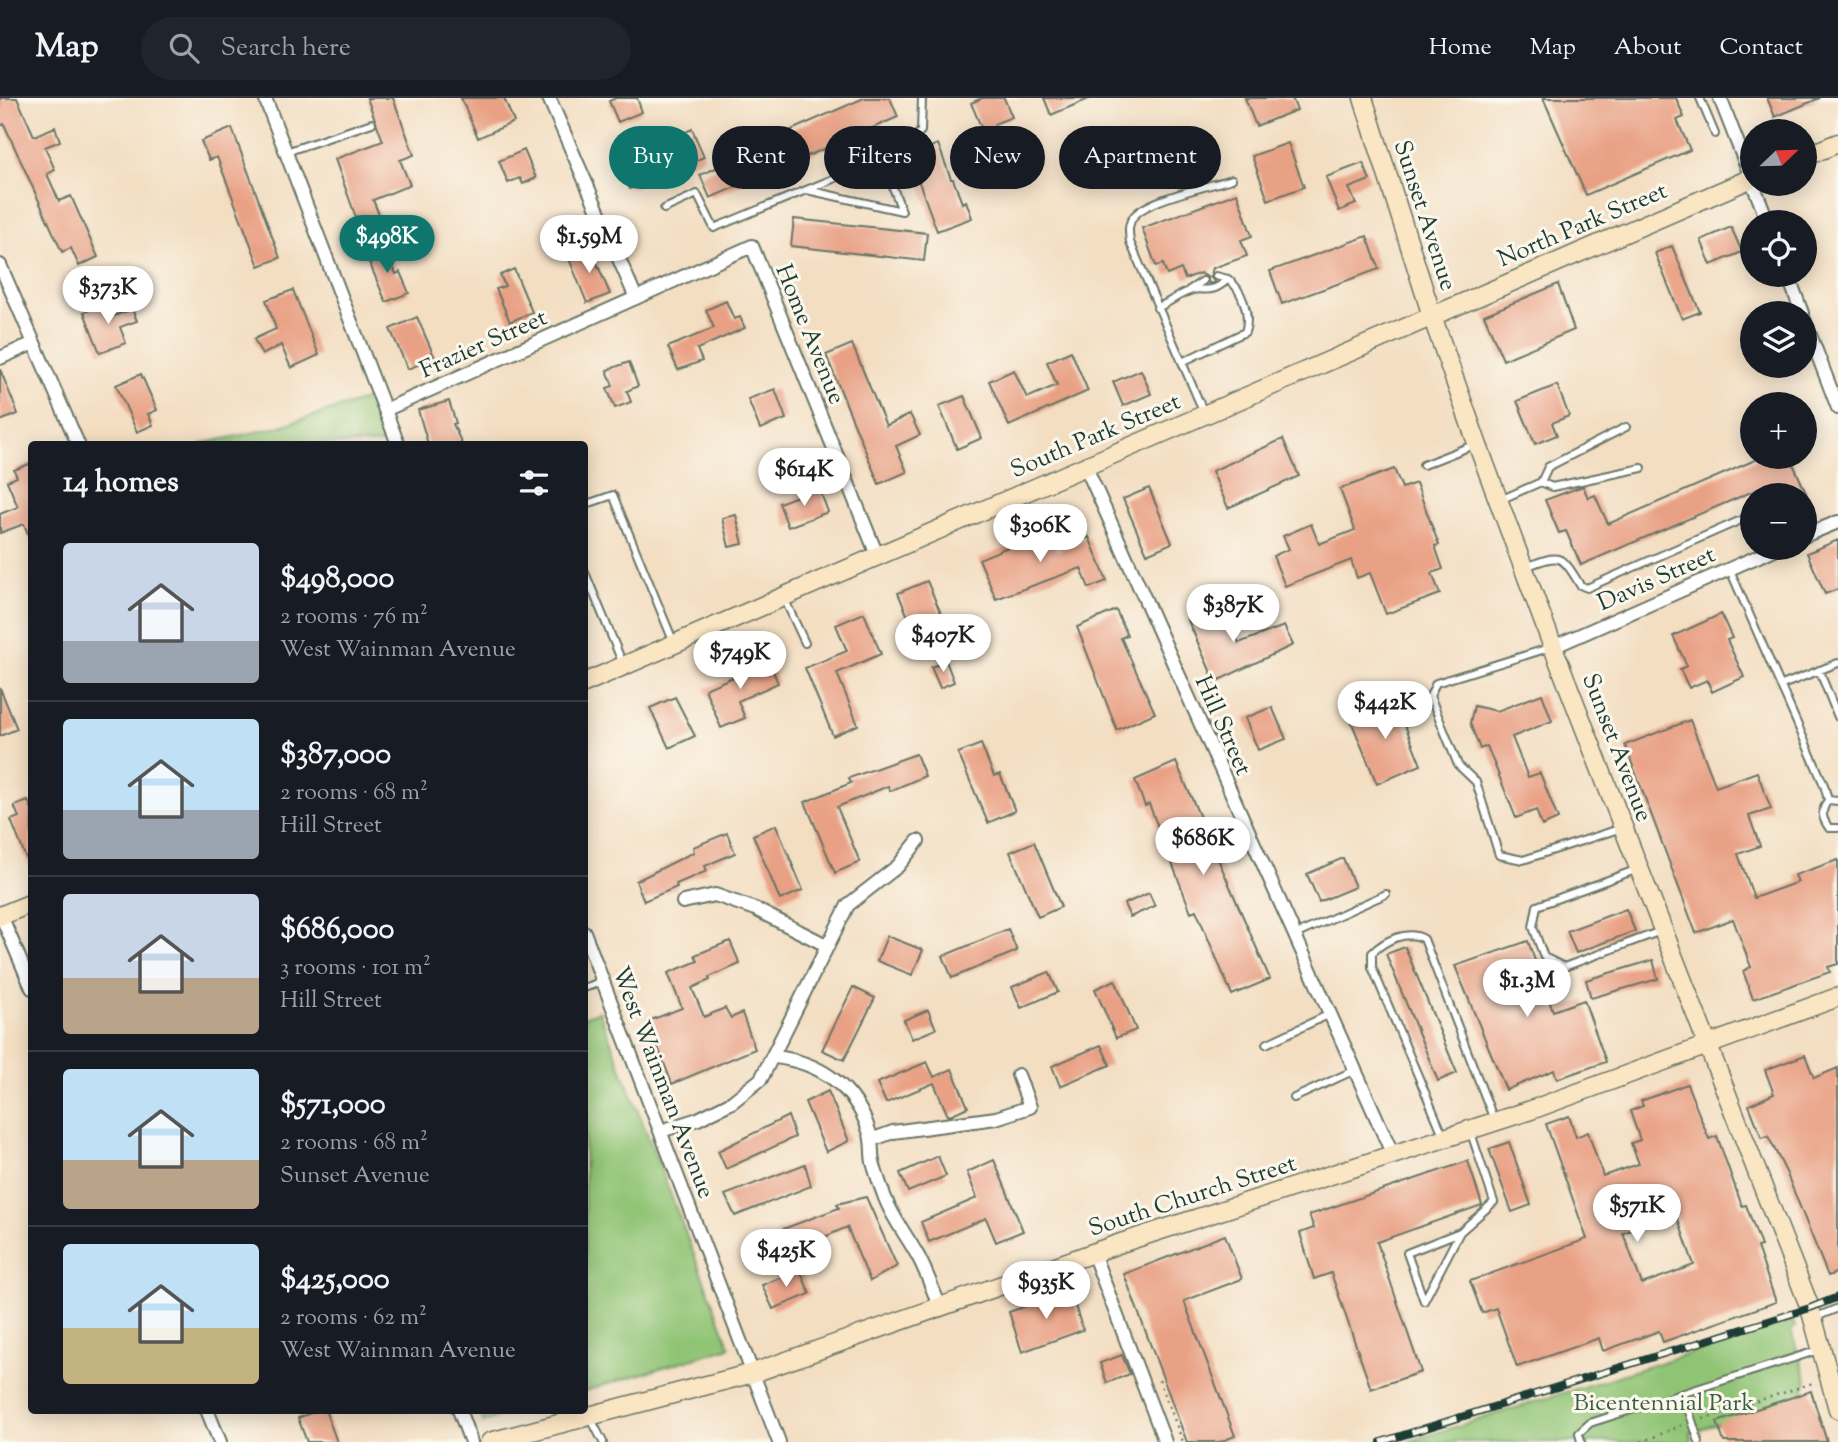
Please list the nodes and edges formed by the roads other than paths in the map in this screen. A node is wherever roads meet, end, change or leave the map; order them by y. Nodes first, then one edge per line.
1 (265, 98) edge
2 (549, 98) edge
3 (922, 98) edge
4 (1363, 98) edge
5 (1700, 98) edge
6 (1720, 98) edge
7 (372, 123) dead end
8 (921, 126) edge
9 (1715, 135) dead end
10 (1838, 143) edge
11 (1740, 149) edge
12 (286, 152) junction
13 (1817, 152) edge
14 (1232, 179) dead end
15 (824, 183) edge
16 (1740, 185) edge
17 (894, 189) edge
18 (807, 190) junction
19 (664, 209) dead end
20 (752, 246) joint
21 (0, 265) edge
22 (1216, 276) dead end
23 (1228, 279) junction
24 (1203, 281) dead end
25 (1189, 290) junction
26 (636, 298) junction
27 (1157, 307) junction
28 (1432, 316) junction
29 (34, 343) junction
30 (1817, 353) edge
31 (0, 358) edge
32 (1181, 362) junction
33 (1838, 408) edge
34 (385, 410) junction
35 (1204, 414) junction
36 (1626, 427) dead end
37 (77, 441) edge
38 (397, 441) edge
39 (1478, 443) junction
40 (1085, 465) junction
41 (1423, 465) dead end
42 (1643, 468) dead end
43 (1541, 482) junction
44 (1499, 500) junction
45 (588, 504) edge
46 (1740, 520) edge
47 (1838, 522) edge
48 (1817, 531) edge
49 (877, 555) junction
50 (1746, 560) edge
51 (1524, 567) junction
52 (1729, 568) junction
53 (588, 580) edge
54 (784, 596) junction
55 (805, 643) dead end
56 (675, 644) junction
57 (1553, 647) junction
58 (1838, 663) edge
59 (624, 666) junction
60 (1819, 670) junction
61 (588, 681) edge
62 (1782, 685) junction
63 (1838, 717) edge
64 (1828, 800) junction
65 (1838, 801) edge
66 (1624, 828) junction
67 (1838, 828) edge
68 (918, 841) dead end
69 (1640, 868) junction
70 (1387, 894) dead end
71 (683, 902) dead end
72 (28, 905) edge
73 (0, 915) edge
74 (1663, 930) junction
75 (1295, 936) junction
76 (588, 942) edge
77 (828, 946) junction
78 (28, 979) edge
79 (603, 981) junction
80 (588, 987) edge
81 (1838, 998) edge
82 (1330, 1014) junction
83 (1266, 1044) dead end
84 (1707, 1045) junction
85 (775, 1057) junction
86 (1355, 1070) junction
87 (1018, 1075) dead end
88 (1294, 1098) dead end
89 (1494, 1122) junction
90 (1470, 1130) junction
91 (660, 1131) junction
92 (1444, 1138) junction
93 (871, 1140) junction
94 (1393, 1155) junction
95 (1460, 1232) junction
96 (1093, 1253) junction
97 (940, 1307) junction
98 (1838, 1308) edge
99 (1813, 1319) junction
100 (1820, 1349) junction
101 (753, 1373) junction
102 (1683, 1394) junction
103 (1838, 1407) edge
104 (209, 1414) edge
105 (460, 1414) edge
106 (589, 1416) junction
107 (220, 1442) edge
108 (471, 1442) edge
109 (490, 1442) edge
110 (603, 1442) edge
111 (779, 1442) edge
112 (1165, 1442) edge
113 (1581, 1442) edge
114 (1699, 1442) edge

1 - 12 street
2 - 26 street
3 - 8 lane
4 - 28 main road, Sunset Avenue
5 - 9 lane
6 - 11 street
7 - 12 lane
10 - 13 main road
12 - 34 street
14 - 27 lane
15 - 18 lane
16 - 28 main road, North Park Street
17 - 18 lane
18 - 19 lane
20 - 26 street, Frazier Street
20 - 49 street, Home Avenue
21 - 29 street
22 - 23 lane
23 - 25 lane
23 - 32 lane
24 - 25 lane
25 - 27 lane
26 - 34 street, Frazier Street
27 - 32 lane
28 - 35 main road, South Park Street
28 - 39 main road, Sunset Avenue
29 - 31 street
29 - 37 street
30 - 33 street
32 - 35 lane
34 - 38 street
35 - 40 main road, South Park Street
36 - 43 lane
39 - 41 lane
39 - 44 main road, Sunset Avenue
40 - 49 main road, South Park Street
40 - 75 street, Hill Street
42 - 43 lane
43 - 44 lane
44 - 51 main road, Sunset Avenue
45 - 56 lane
46 - 51 lane
47 - 48 street
49 - 54 main road, South Park Street
50 - 52 street, Davis Street
51 - 57 main road, Sunset Avenue
52 - 57 street, Davis Street
52 - 62 lane
53 - 59 lane
54 - 55 lane
54 - 56 main road, South Park Street
56 - 59 main road, South Park Street
57 - 66 main road, Sunset Avenue
57 - 66 lane
58 - 60 lane
59 - 61 main road, South Park Street
60 - 62 lane
60 - 63 lane
62 - 64 lane
64 - 65 lane
64 - 67 lane
66 - 69 main road, Sunset Avenue
68 - 77 street
69 - 74 main road, Sunset Avenue
69 - 74 lane
70 - 75 lane
71 - 77 street
72 - 73 main road
73 - 78 street
74 - 84 main road, Sunset Avenue
75 - 82 street, Hill Street
76 - 79 street, West Wainman Avenue
77 - 85 street
79 - 80 lane
79 - 91 street, West Wainman Avenue
81 - 84 main road, South Church Street
82 - 83 lane
82 - 86 street, Hill Street
84 - 89 main road, South Church Street
84 - 99 main road, Sunset Avenue
85 - 91 street
85 - 93 street
86 - 88 lane
86 - 94 street, Hill Street
87 - 93 street
89 - 90 main road, South Church Street
89 - 92 lane
90 - 92 main road, South Church Street
90 - 95 lane
91 - 101 street, West Wainman Avenue
92 - 94 main road, South Church Street
93 - 97 street
94 - 96 main road, South Church Street
95 - 95 lane
96 - 97 main road, South Church Street
96 - 112 street
97 - 101 main road, South Church Street
98 - 99 lane
99 - 100 main road, Sunset Avenue
100 - 102 lane
100 - 103 main road, Sunset Avenue
101 - 106 main road, South Church Street
101 - 111 street, West Wainman Avenue
102 - 113 lane
102 - 114 lane
104 - 107 street
105 - 108 street
106 - 109 main road, South Church Street
106 - 110 lane

